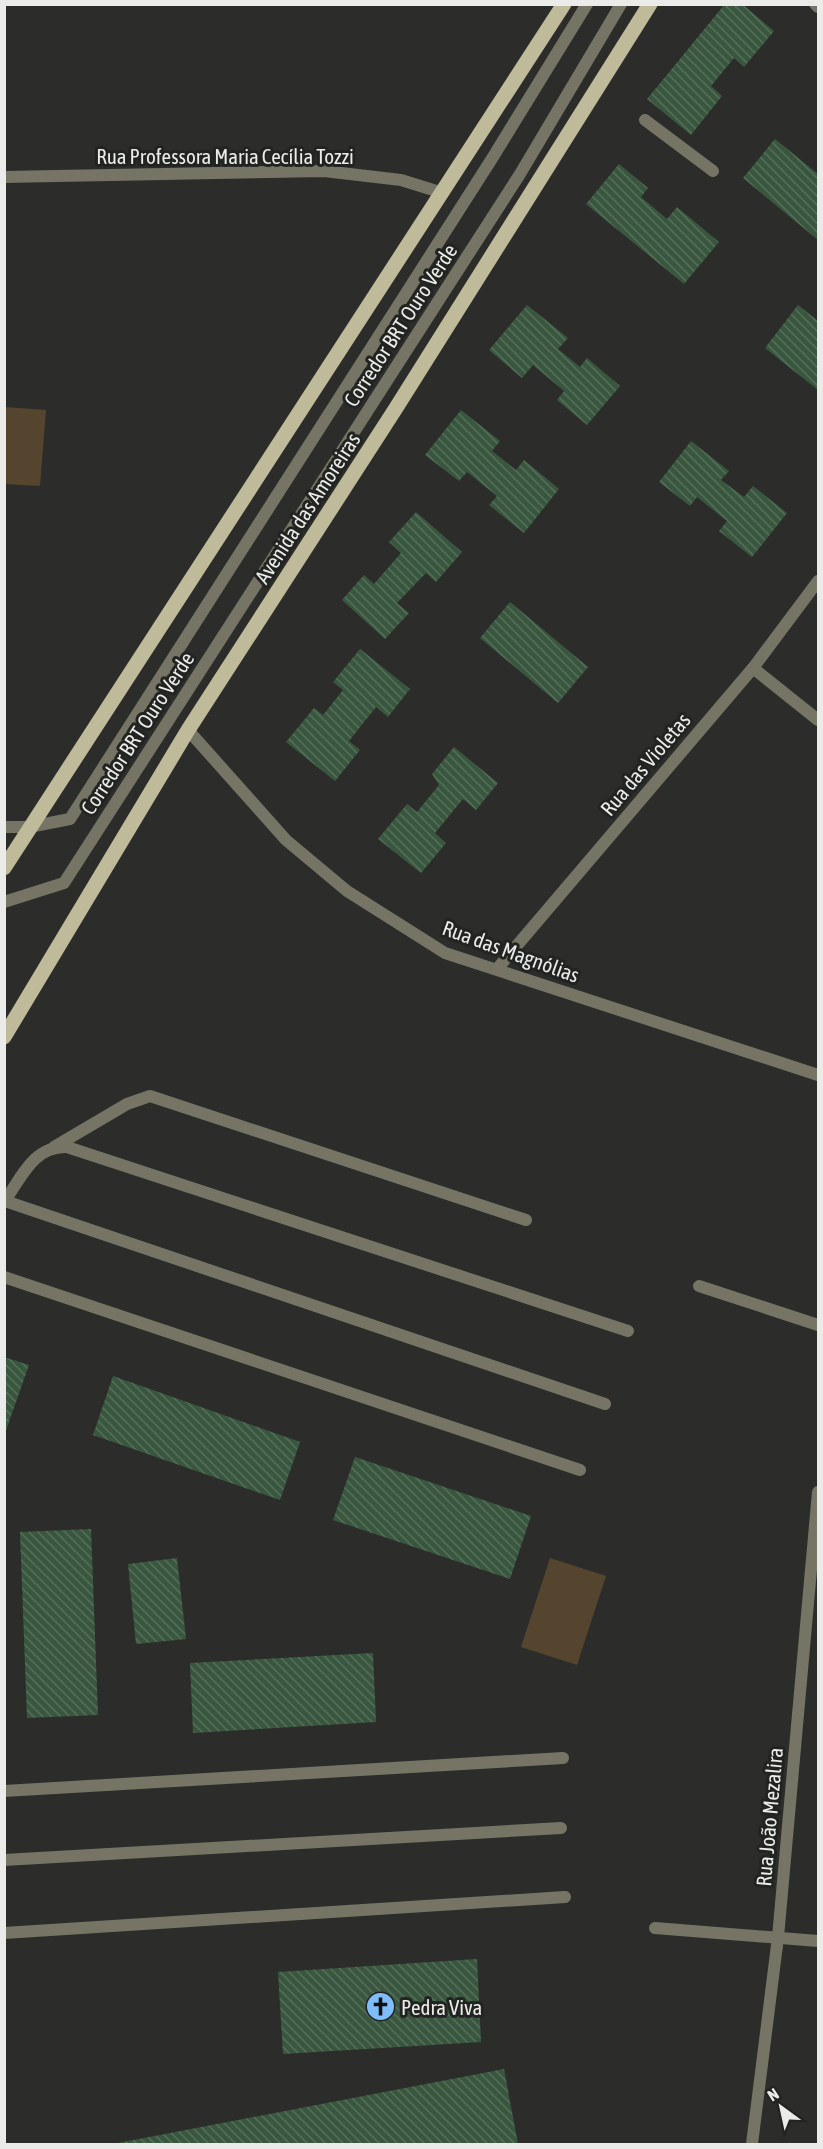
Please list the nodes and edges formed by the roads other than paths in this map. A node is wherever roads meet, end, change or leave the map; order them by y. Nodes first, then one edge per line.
1 (564, 4) edge
2 (587, 4) edge
3 (621, 4) edge
4 (650, 4) edge
5 (645, 120) dead end
6 (713, 171) dead end
7 (4, 177) edge
8 (443, 193) junction
9 (819, 581) edge
10 (753, 668) junction
11 (819, 720) edge
12 (188, 730) junction
13 (4, 827) edge
14 (29, 827) junction
15 (4, 868) edge
16 (4, 902) edge
17 (497, 969) junction
18 (4, 1037) edge
19 (819, 1076) edge
20 (53, 1148) junction
21 (5, 1201) edge
22 (526, 1220) dead end
23 (4, 1277) edge
24 (699, 1286) dead end
25 (819, 1324) edge
26 (628, 1331) dead end
27 (605, 1404) dead end
28 (580, 1470) dead end
29 (819, 1492) edge
30 (814, 1599) edge
31 (563, 1758) dead end
32 (4, 1791) edge
33 (561, 1828) dead end
34 (4, 1860) edge
35 (565, 1898) dead end
36 (655, 1928) dead end
37 (4, 1933) edge
38 (778, 1937) junction
39 (819, 1941) edge
40 (752, 2145) edge

1 - 8 main road
2 - 14 street, Corredor BRT Ouro Verde
3 - 16 street, Corredor BRT Ouro Verde
4 - 12 main road, Avenida das Amoreiras
5 - 6 street
7 - 8 street, Rua Professora Maria Cecília Tozzi
8 - 14 main road
9 - 10 street, Rua das Violetas
10 - 11 street
10 - 17 street, Rua das Violetas
12 - 17 street, Rua das Magnólias
12 - 18 main road, Avenida das Amoreiras
13 - 14 street, Corredor BRT Ouro Verde
14 - 15 main road
17 - 19 street, Rua das Magnólias
20 - 21 street
20 - 22 street
20 - 26 street
21 - 27 street
23 - 28 street
24 - 25 street
29 - 30 street, Rua João Mezalira
30 - 38 street, Rua João Mezalira
31 - 32 street
33 - 34 street
35 - 37 street
36 - 38 street
38 - 39 street
38 - 40 street, Rua João Mezalira

